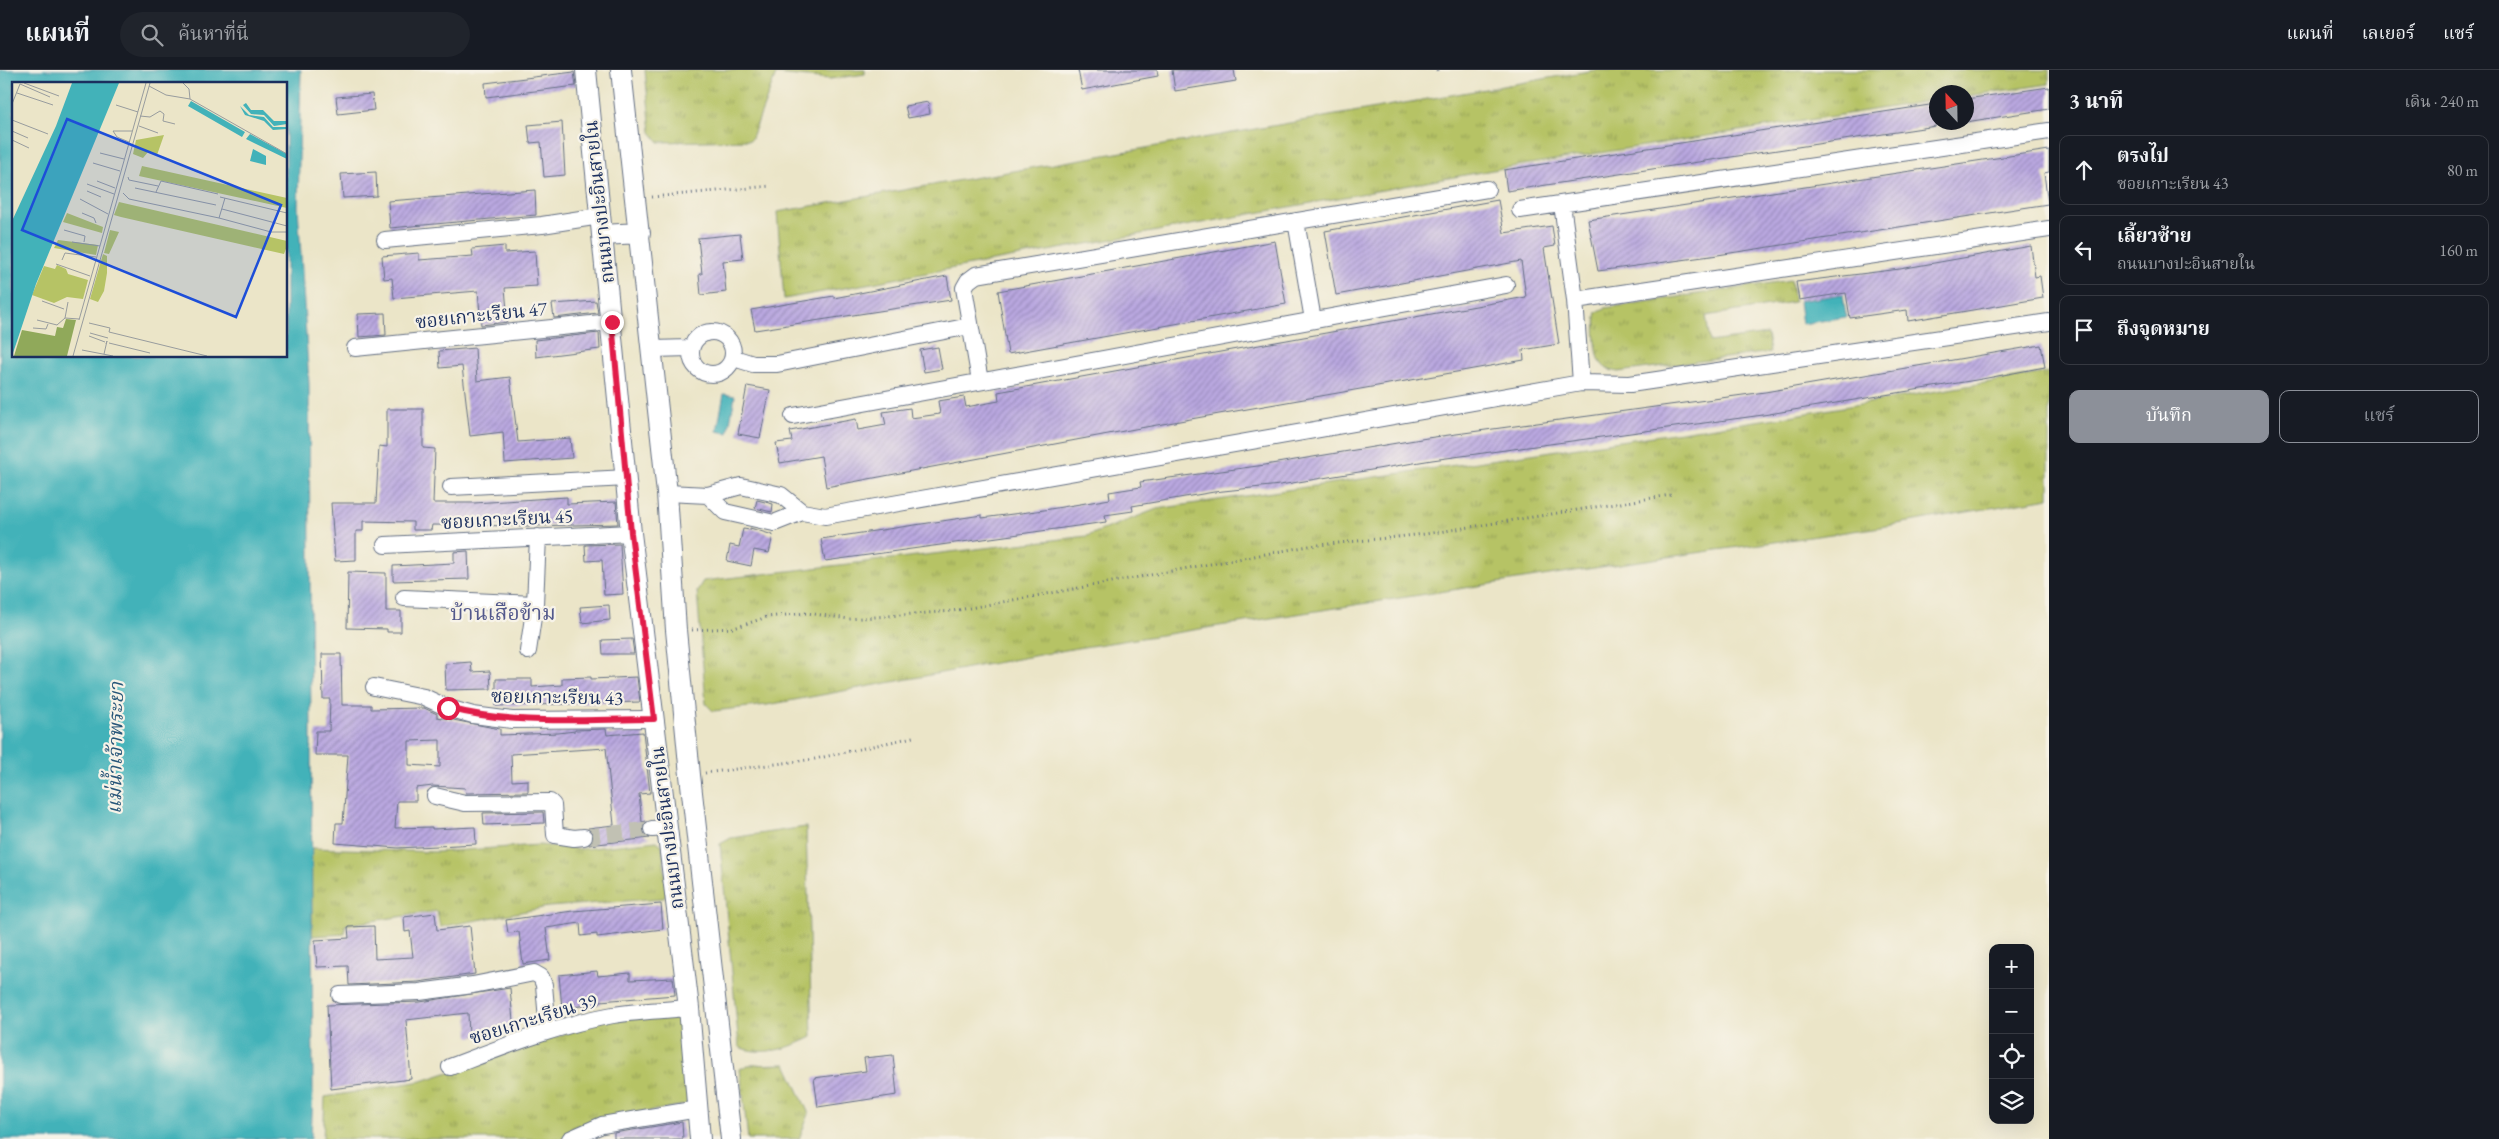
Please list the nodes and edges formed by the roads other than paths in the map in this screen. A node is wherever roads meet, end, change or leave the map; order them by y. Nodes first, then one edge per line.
1 (586, 70) edge
2 (621, 70) edge
3 (2049, 131) edge
4 (1487, 189) dead end
5 (1562, 204) junction
6 (1520, 210) dead end
7 (600, 216) junction
8 (1296, 221) junction
9 (2049, 229) edge
10 (640, 233) junction
11 (602, 236) junction
12 (385, 240) dead end
13 (1506, 285) dead end
14 (1575, 300) junction
15 (1313, 320) junction
16 (612, 322) junction
17 (2049, 322) edge
18 (970, 326) junction
19 (355, 348) dead end
20 (690, 348) junction
21 (653, 349) junction
22 (734, 358) junction
23 (980, 381) junction
24 (1581, 383) junction
25 (793, 416) dead end
26 (627, 478) junction
27 (450, 487) dead end
28 (667, 493) junction
29 (708, 495) junction
30 (802, 512) junction
31 (631, 533) junction
32 (538, 537) junction
33 (385, 545) dead end
34 (404, 598) dead end
35 (535, 604) junction
36 (528, 651) dead end
37 (374, 686) dead end
38 (654, 719) junction
39 (434, 796) dead end
40 (584, 837) tunnel mouth
41 (340, 995) dead end
42 (689, 1008) junction
43 (548, 1031) junction
44 (450, 1067) dead end
45 (698, 1109) junction
46 (570, 1139) edge
47 (700, 1139) edge
48 (731, 1139) edge

1 - 7 main road, ถนนบางปะอินสายใน
2 - 10 main road, ถนนบางปะอินสายใน
3 - 5 street
4 - 8 street
5 - 6 street
5 - 14 street
7 - 11 main road, ถนนบางปะอินสายใน
7 - 12 street
8 - 15 street
8 - 18 street
9 - 14 street
10 - 11 main road
10 - 21 main road, ถนนบางปะอินสายใน
11 - 16 main road, ถนนบางปะอินสายใน
13 - 15 street
14 - 24 street
15 - 23 street
16 - 19 street, ซอยเกาะเรียน 47
16 - 26 main road, ถนนบางปะอินสายใน
17 - 24 street
18 - 22 street
18 - 23 street
20 - 21 street
20 - 22 street
20 - 22 street
21 - 28 main road, ถนนบางปะอินสายใน
23 - 25 street
24 - 30 street
26 - 27 street
26 - 31 main road, ถนนบางปะอินสายใน
28 - 29 street
28 - 48 main road, ถนนบางปะอินสายใน
29 - 30 street
29 - 30 street
31 - 32 street, ซอยเกาะเรียน 45
31 - 38 main road, ถนนบางปะอินสายใน
32 - 33 street, ซอยเกาะเรียน 45
32 - 35 street
34 - 35 street
35 - 36 street
37 - 38 street, ซอยเกาะเรียน 43
38 - 42 main road, ถนนบางปะอินสายใน
39 - 40 street
41 - 43 street
42 - 43 street, ซอยเกาะเรียน 39
42 - 45 main road, ถนนบางปะอินสายใน
43 - 44 street, ซอยเกาะเรียน 39
45 - 46 street
45 - 47 main road, ถนนบางปะอินสายใน

